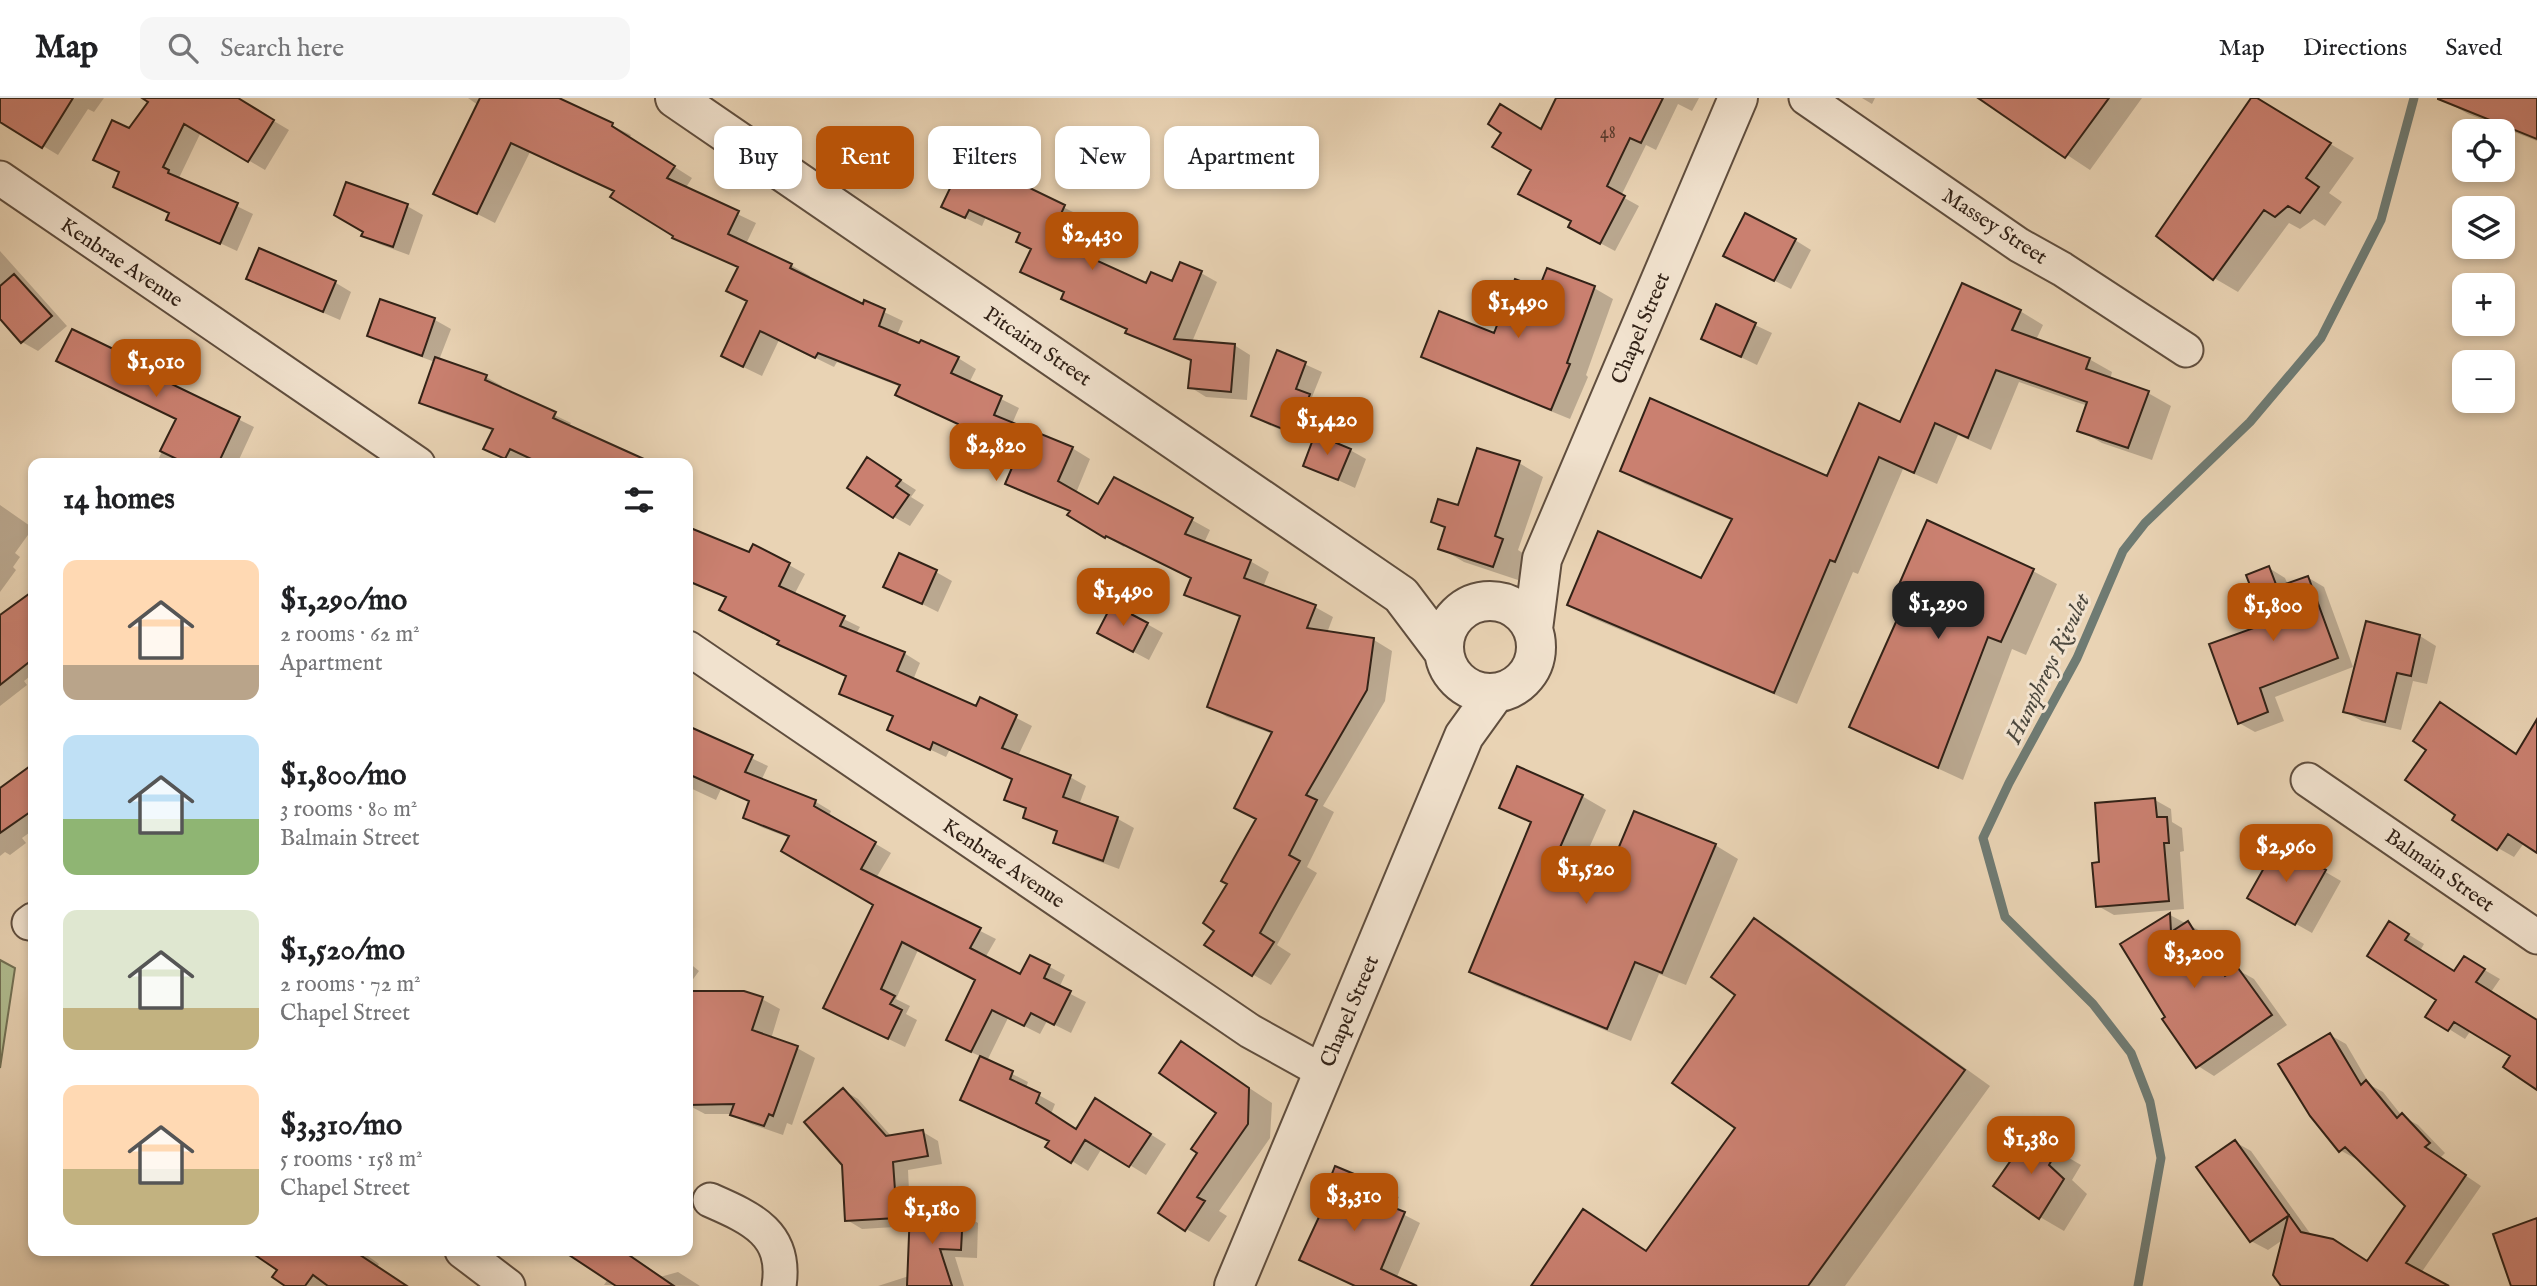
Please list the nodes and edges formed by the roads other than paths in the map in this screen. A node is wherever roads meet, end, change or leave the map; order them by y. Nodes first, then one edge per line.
1 (676, 98) edge
2 (1738, 98) edge
3 (1806, 98) edge
4 (0, 178) edge
5 (2186, 349) dead end
6 (409, 458) edge
7 (1542, 559) junction
8 (1401, 595) junction
9 (1479, 602) junction
10 (1533, 629) junction
11 (693, 651) edge
12 (1450, 665) junction
13 (1495, 693) junction
14 (1464, 736) junction
15 (2308, 780) dead end
16 (2537, 937) edge
17 (1324, 1072) junction
18 (710, 1200) dead end
19 (468, 1256) edge
20 (508, 1286) edge
21 (779, 1286) edge
22 (1234, 1286) edge

1 - 8 street, Pitcairn Street
2 - 7 street, Chapel Street
3 - 5 street, Massey Street
4 - 6 street, Kenbrae Avenue
7 - 9 street
7 - 10 street, Chapel Street
8 - 9 street, Pitcairn Street
8 - 12 street, Pitcairn Street
9 - 10 street
9 - 12 street
10 - 13 street
11 - 17 street, Kenbrae Avenue
12 - 13 street
12 - 14 street
13 - 14 street, Chapel Street
14 - 17 street, Chapel Street
15 - 16 street, Balmain Street
17 - 22 street, Chapel Street
18 - 21 street
19 - 20 street

